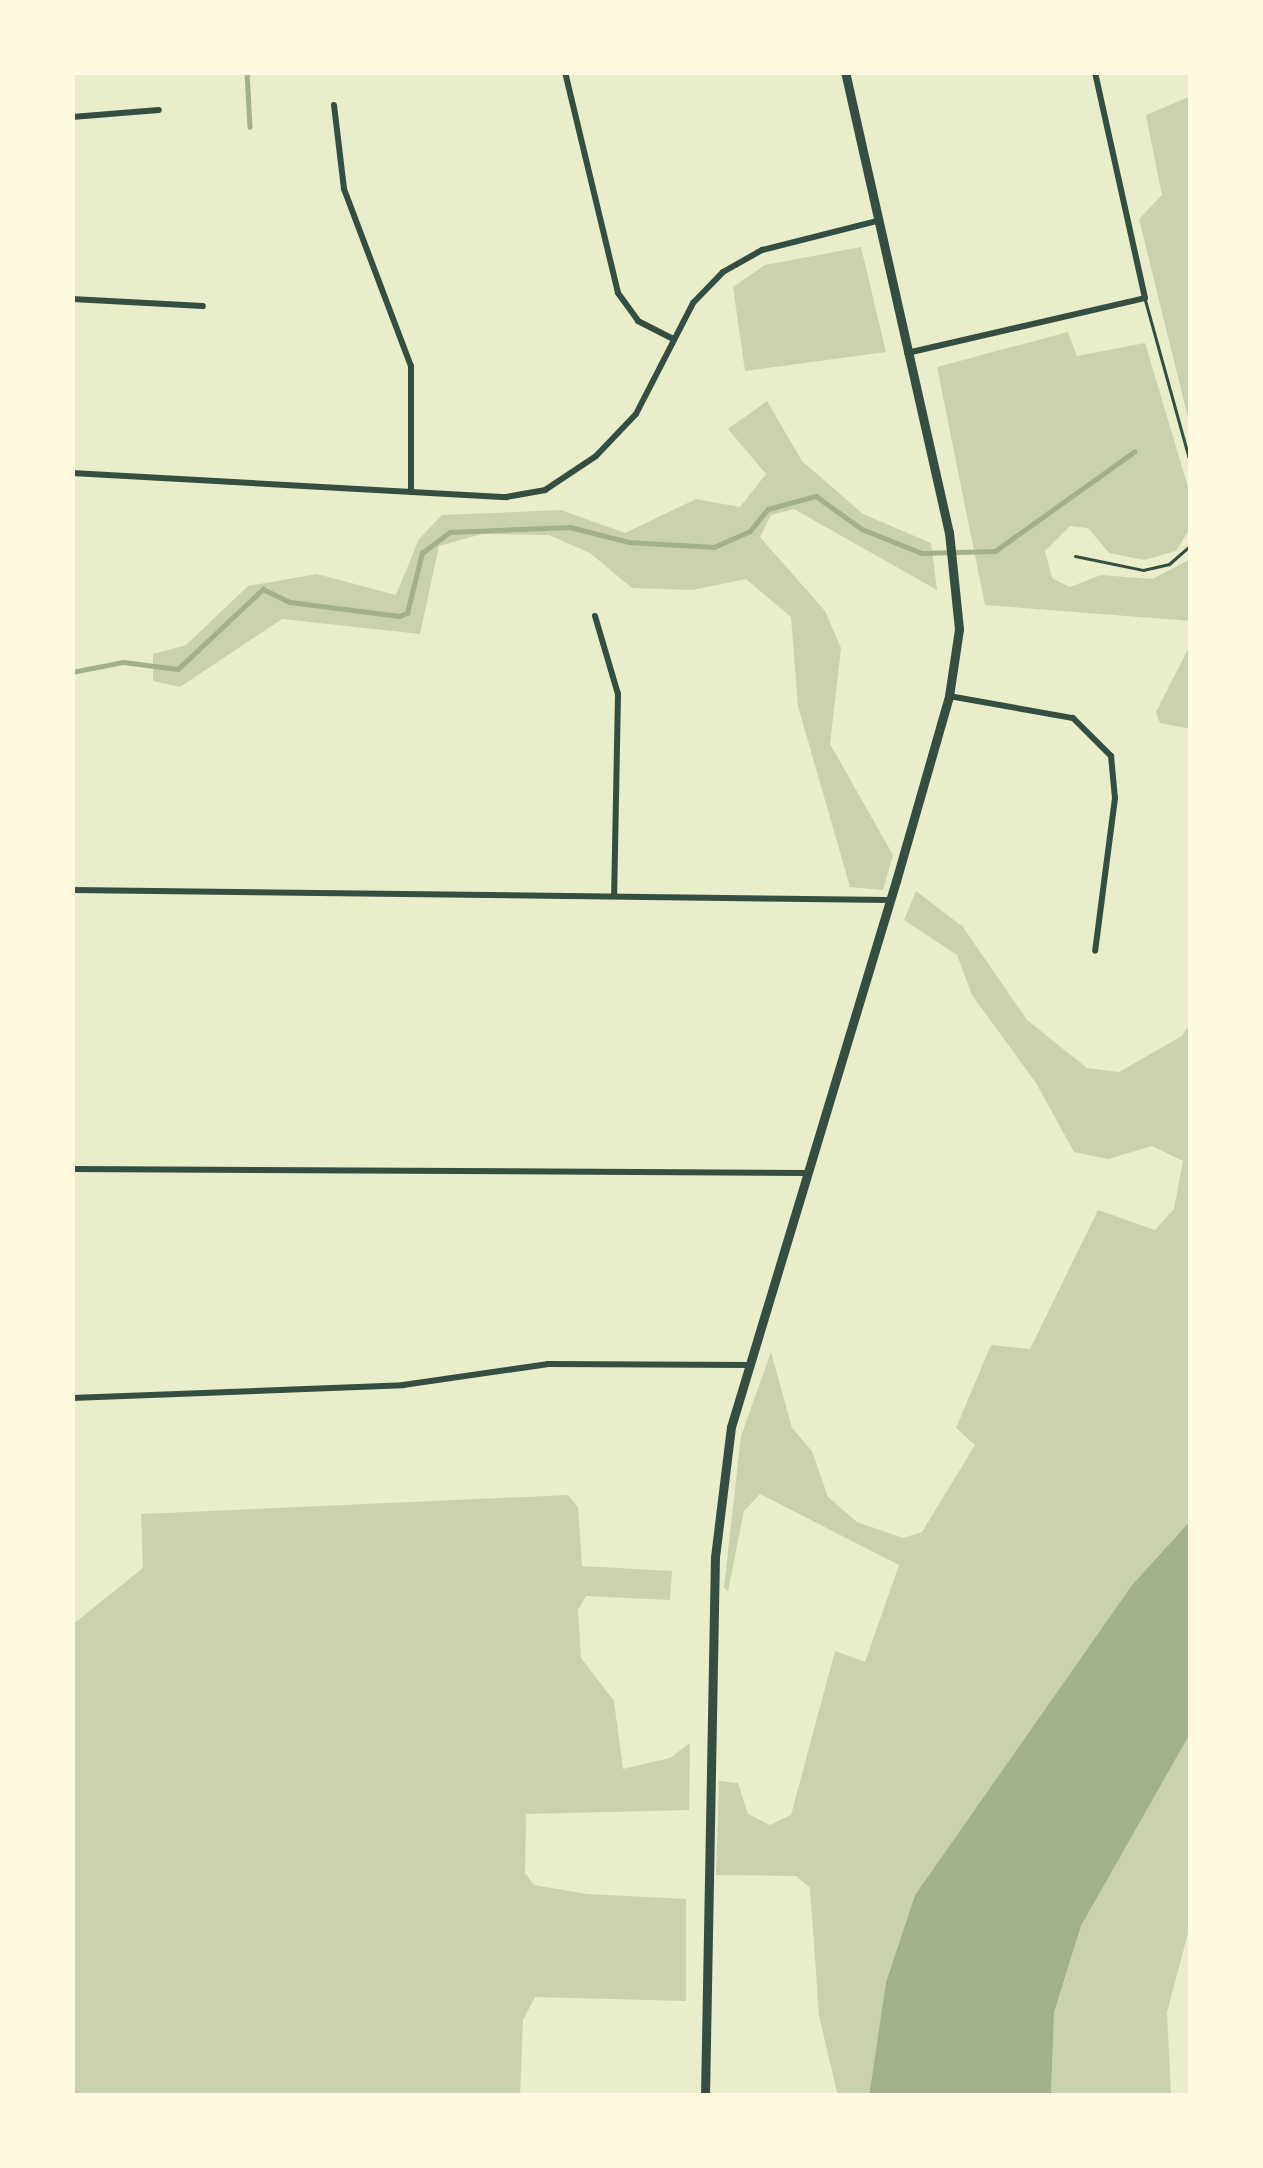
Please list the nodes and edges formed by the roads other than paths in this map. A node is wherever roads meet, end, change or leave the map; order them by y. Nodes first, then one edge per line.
1 (565, 72) edge
2 (845, 72) edge
3 (1095, 72) edge
4 (334, 105) dead end
5 (158, 110) dead end
6 (72, 117) edge
7 (877, 221) junction
8 (1145, 298) junction
9 (72, 299) edge
10 (203, 306) dead end
11 (673, 339) junction
12 (907, 353) junction
13 (1191, 466) edge
14 (72, 473) edge
15 (411, 490) junction
16 (1191, 545) edge
17 (1075, 556) dead end
18 (596, 616) dead end
19 (949, 696) junction
20 (72, 890) edge
21 (614, 895) junction
22 (890, 900) junction
23 (1095, 951) dead end
24 (72, 1168) edge
25 (811, 1173) junction
26 (750, 1365) junction
27 (72, 1398) edge
28 (705, 2096) edge

1 - 11 street
2 - 7 main road
3 - 8 street
4 - 15 street
5 - 6 street
7 - 11 street
7 - 12 main road
8 - 12 street
8 - 13 lane
9 - 10 street
11 - 15 street
12 - 19 main road
14 - 15 street
16 - 17 lane
18 - 21 street
19 - 22 main road
19 - 23 street
20 - 21 street
21 - 22 street
22 - 25 main road
24 - 25 street
25 - 26 main road
26 - 27 street
26 - 28 main road

